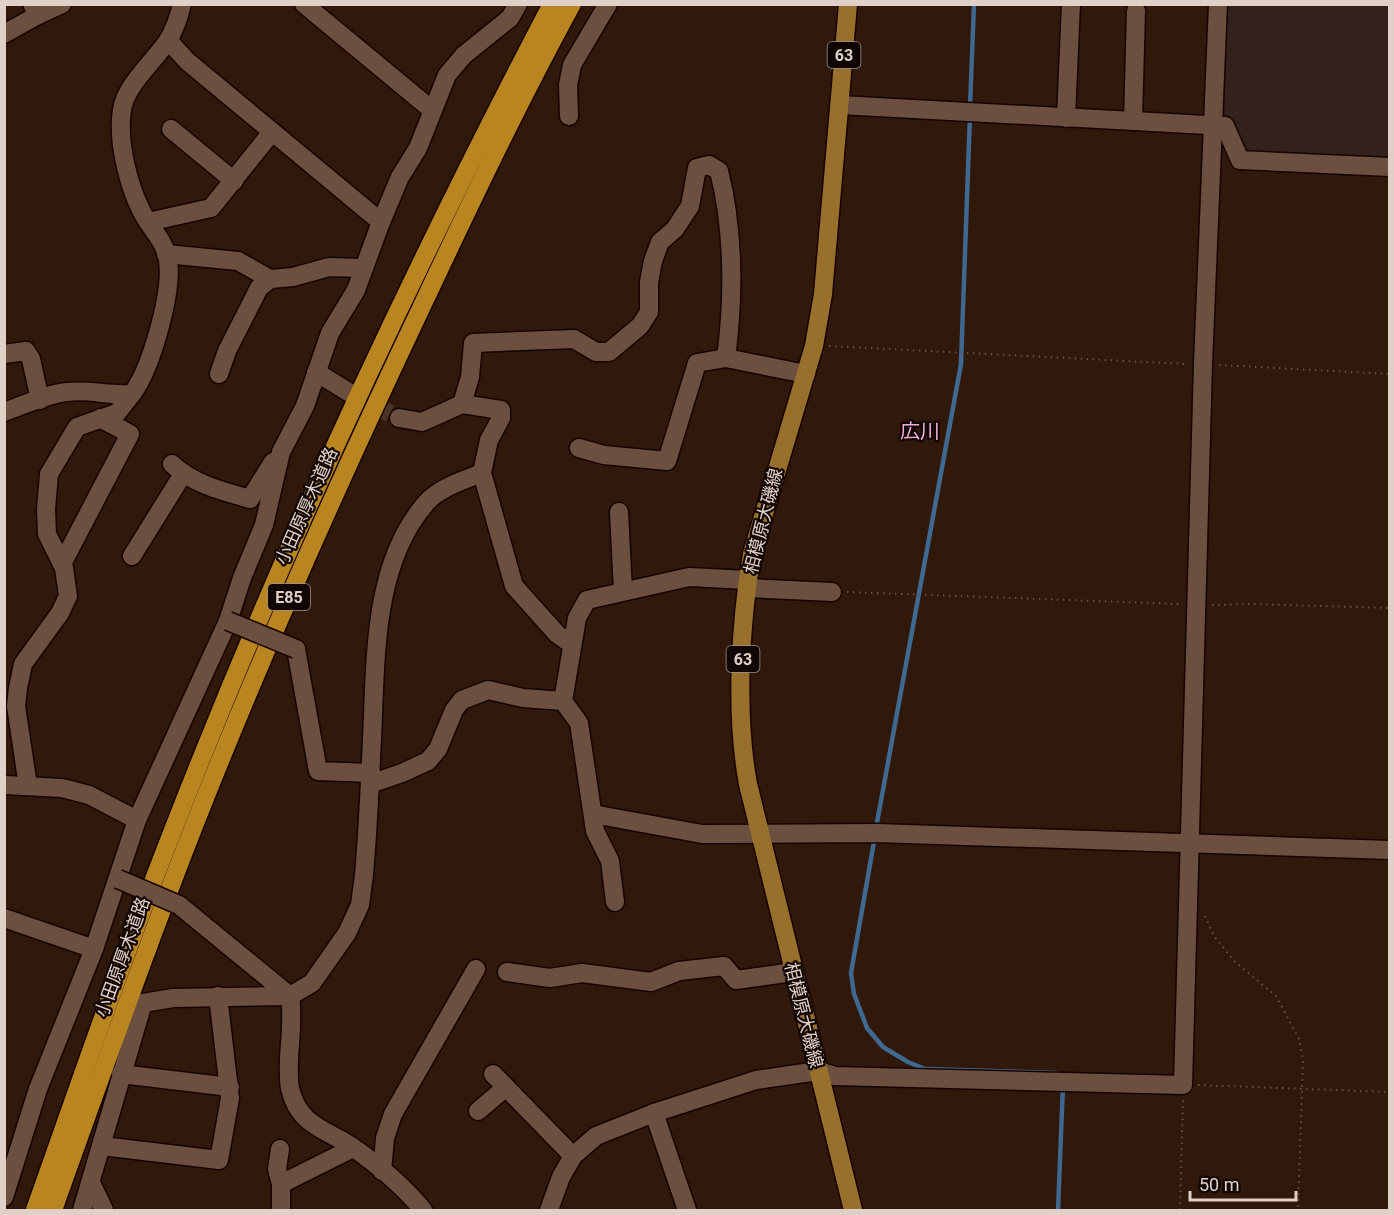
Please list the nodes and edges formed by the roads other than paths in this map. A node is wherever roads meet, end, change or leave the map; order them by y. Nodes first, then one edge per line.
1 (62, 4) edge
2 (183, 4) edge
3 (304, 4) edge
4 (518, 4) edge
5 (552, 4) edge
6 (572, 4) edge
7 (608, 4) edge
8 (848, 4) edge
9 (1071, 4) edge
10 (1218, 4) edge
11 (35, 10) edge
12 (1136, 11) dead end
13 (5, 32) edge
14 (168, 40) junction
15 (840, 105) junction
16 (432, 110) junction
17 (569, 116) dead end
18 (1066, 118) junction
19 (1133, 121) junction
20 (1213, 126) junction
21 (272, 132) junction
22 (176, 140) dead end
23 (1389, 166) edge
24 (234, 181) junction
25 (148, 222) junction
26 (381, 222) junction
27 (166, 254) junction
28 (364, 268) junction
29 (270, 279) junction
30 (4, 354) edge
31 (726, 358) junction
32 (316, 372) junction
33 (219, 374) dead end
34 (806, 374) junction
35 (350, 393) tunnel mouth
36 (132, 394) junction
37 (40, 400) junction
38 (462, 404) junction
39 (4, 412) edge
40 (100, 418) junction
41 (399, 418) tunnel mouth
42 (579, 448) dead end
43 (281, 452) junction
44 (482, 473) junction
45 (619, 512) dead end
46 (132, 556) dead end
47 (62, 564) junction
48 (748, 584) junction
49 (623, 591) junction
50 (832, 592) road end
51 (228, 621) junction
52 (572, 644) junction
53 (563, 702) junction
54 (370, 778) junction
55 (4, 785) edge
56 (28, 786) junction
57 (593, 814) junction
58 (137, 820) junction
59 (759, 833) junction
60 (1189, 843) junction
61 (1389, 850) edge
62 (118, 879) junction
63 (615, 902) dead end
64 (4, 918) edge
65 (94, 949) junction
66 (476, 969) dead end
67 (507, 972) dead end
68 (793, 972) junction
69 (218, 996) junction
70 (290, 996) junction
71 (818, 1071) junction
72 (121, 1074) junction
73 (230, 1087) junction
74 (478, 1111) dead end
75 (654, 1113) junction
76 (102, 1146) junction
77 (353, 1148) junction
78 (280, 1149) dead end
79 (573, 1156) junction
80 (382, 1171) junction
81 (91, 1183) junction
82 (281, 1184) junction
83 (4, 1197) edge
84 (35, 1210) edge
85 (53, 1210) edge
86 (82, 1210) edge
87 (104, 1210) edge
88 (281, 1210) edge
89 (423, 1210) edge
90 (549, 1210) edge
91 (687, 1210) edge
92 (853, 1210) edge

1 - 11 street
2 - 14 street
3 - 16 street
4 - 16 street
5 - 84 highway, 小田原厚木道路 / E85
6 - 85 highway, 小田原厚木道路 / E85
7 - 17 street
8 - 15 main road, 相模原大磯線 / 63
9 - 18 street
10 - 20 street
11 - 13 street
12 - 19 street
14 - 21 street
14 - 25 street
15 - 18 street
15 - 34 main road, 相模原大磯線 / 63
16 - 26 street
18 - 19 street
19 - 20 street
20 - 23 street
20 - 60 street
21 - 24 street
21 - 26 street
22 - 24 street
24 - 25 street
25 - 27 street
26 - 28 street
27 - 29 street
27 - 36 street
28 - 29 street
28 - 32 street
29 - 33 street
30 - 37 street
31 - 34 street
31 - 38 street
31 - 42 street
32 - 35 street
32 - 43 street
34 - 48 main road, 相模原大磯線 / 63
36 - 37 street
36 - 40 street
37 - 39 street
38 - 41 street
38 - 44 street
40 - 47 street
40 - 47 street
43 - 46 street
43 - 51 street
44 - 52 street
44 - 54 street
45 - 49 street
47 - 56 street
48 - 49 street
48 - 50 street
48 - 59 main road, 相模原大磯線 / 63
49 - 52 street
51 - 54 street, bridge
51 - 58 street
52 - 53 street
53 - 54 street
53 - 57 street
54 - 70 street
55 - 56 street
56 - 58 street
57 - 59 street
57 - 63 street
58 - 62 street
59 - 60 street
59 - 68 main road, 相模原大磯線 / 63
60 - 61 street
60 - 71 street
62 - 65 street
62 - 70 street, bridge
64 - 65 street
65 - 83 street
66 - 80 street
67 - 68 street
68 - 71 main road, 相模原大磯線 / 63
69 - 70 street
69 - 72 street
69 - 73 street
70 - 77 street
71 - 75 street
71 - 92 main road, 相模原大磯線 / 63
72 - 73 street
72 - 76 street
73 - 76 street
74 - 79 street
75 - 79 street
75 - 91 street
76 - 81 street
77 - 80 street
77 - 82 street
78 - 82 street
79 - 90 street
80 - 89 street
81 - 86 street
81 - 87 street
82 - 88 street

